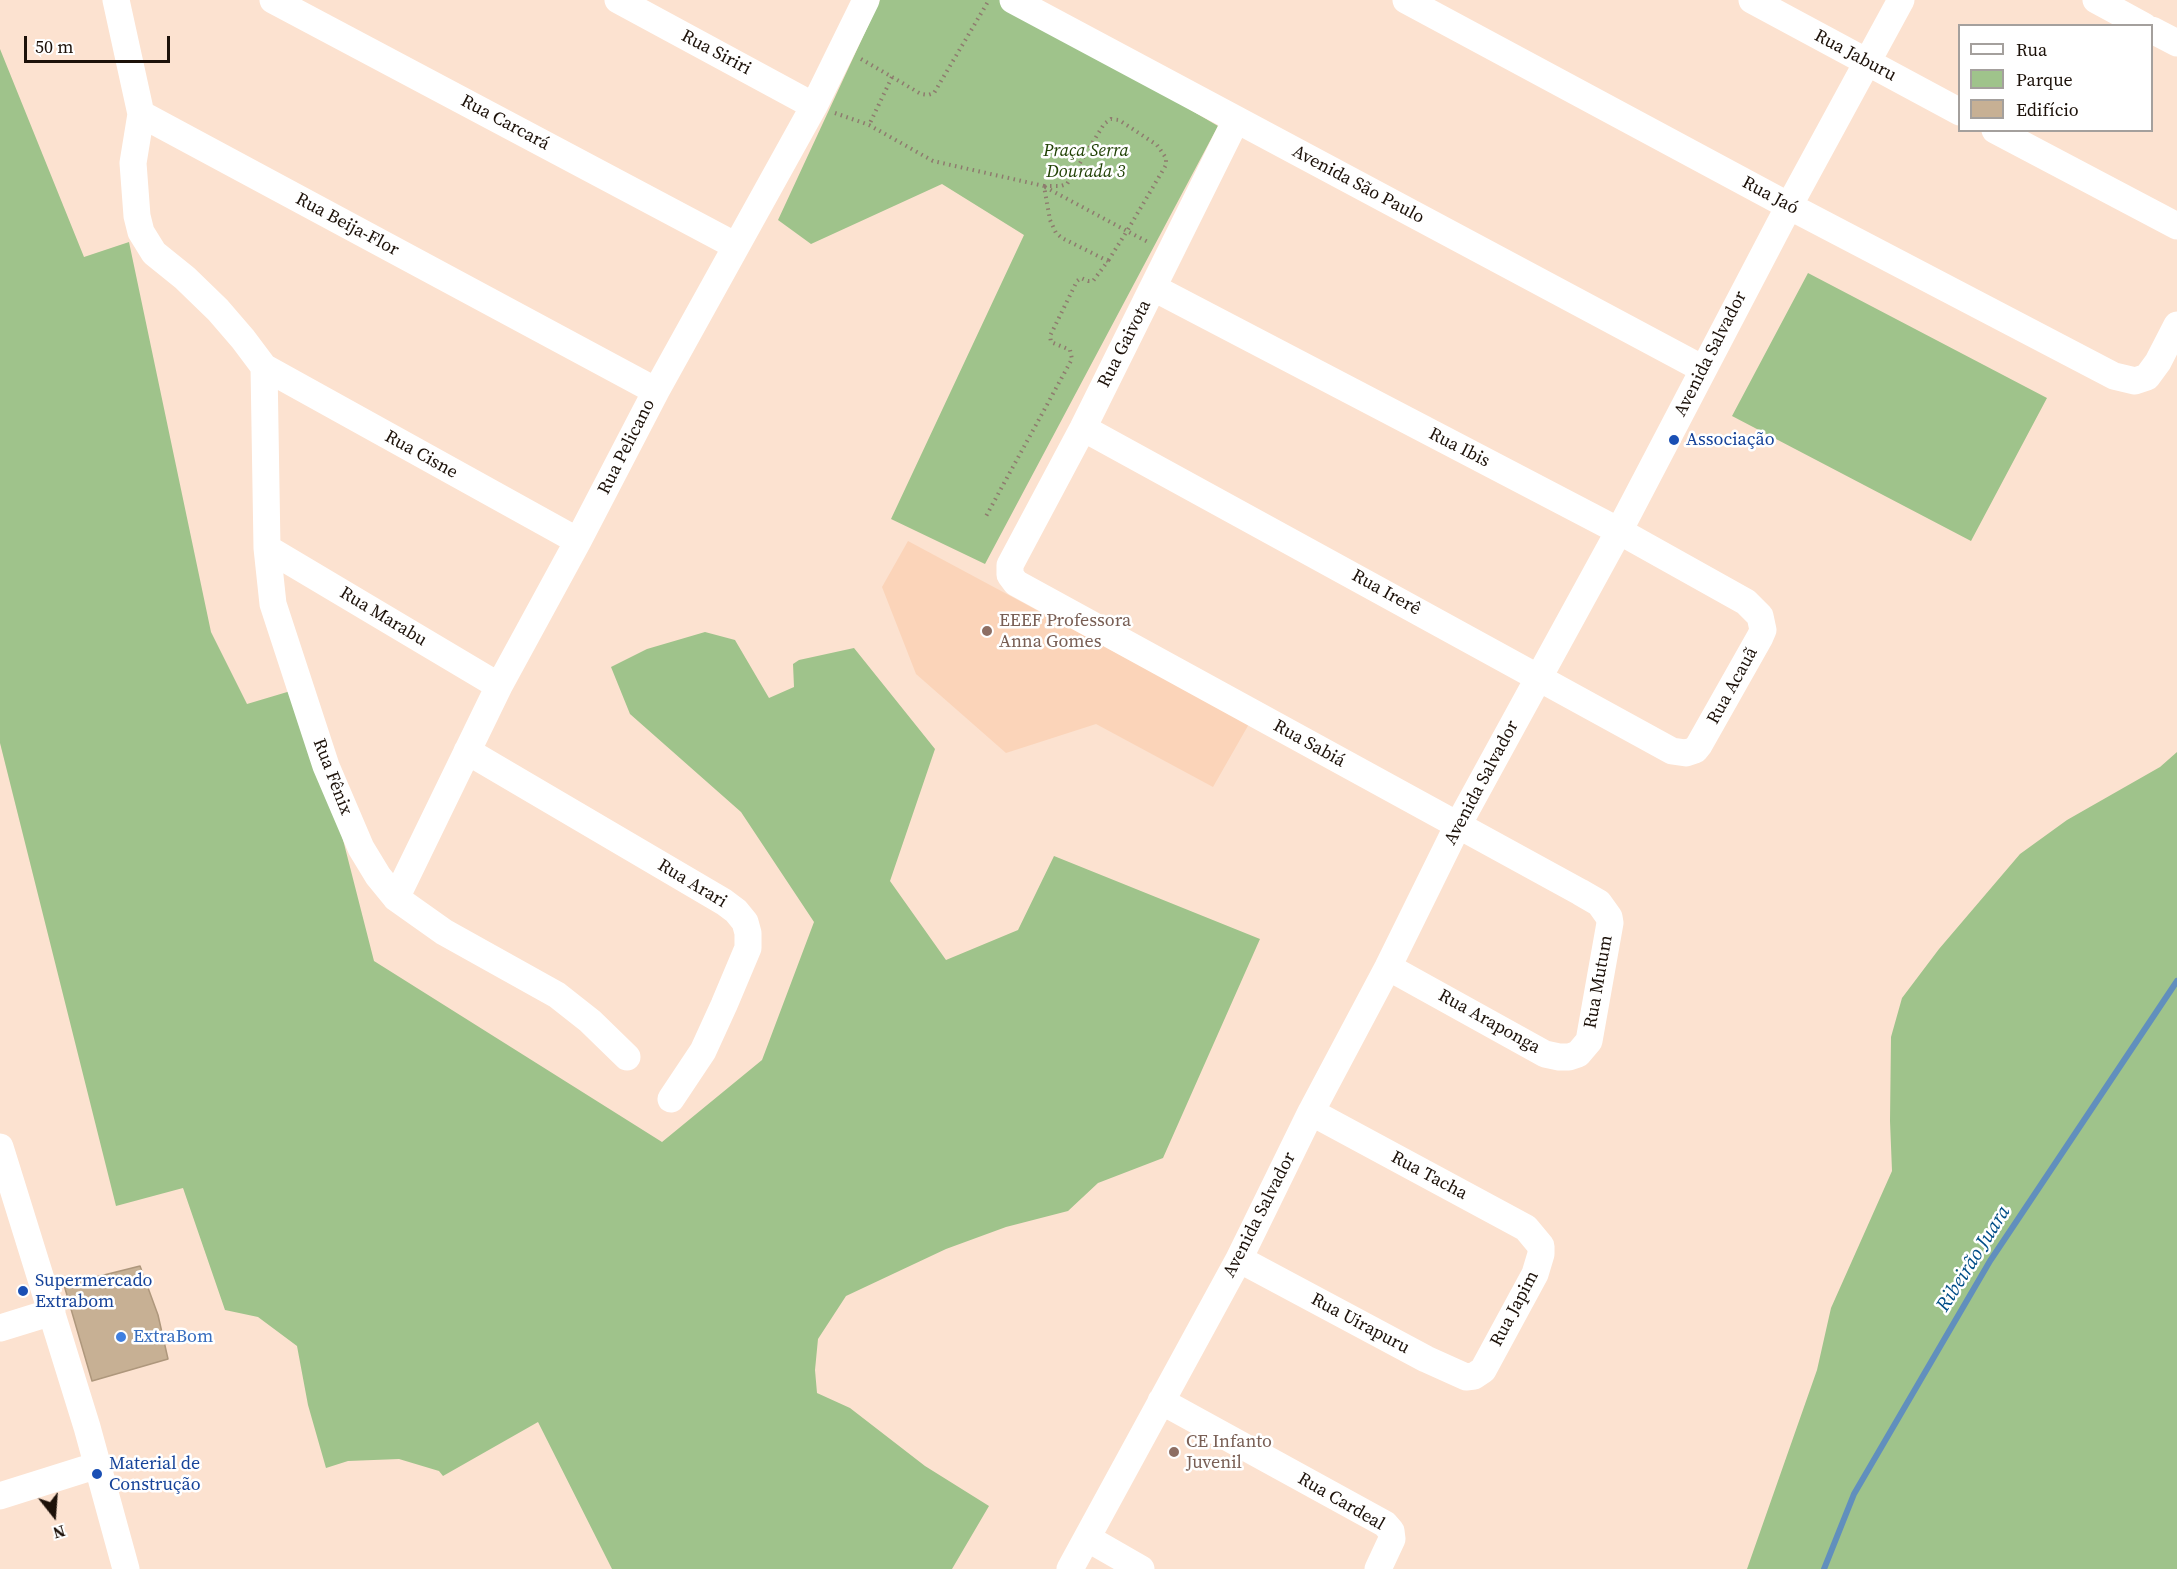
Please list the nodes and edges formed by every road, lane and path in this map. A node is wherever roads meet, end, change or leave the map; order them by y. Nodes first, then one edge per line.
1 (116, 0) edge
2 (273, 0) edge
3 (618, 0) edge
4 (866, 0) edge
5 (989, 0) edge
6 (1406, 0) edge
7 (1752, 0) edge
8 (1901, 0) edge
9 (2096, 0) edge
10 (1029, 4) edge
11 (2140, 24) edge
12 (2153, 31) edge
13 (2177, 43) edge
14 (843, 49) junction
15 (1866, 62) junction
16 (892, 77) junction
17 (814, 106) junction
18 (1958, 111) edge
19 (141, 114) junction
20 (1236, 120) junction
21 (870, 125) junction
22 (1999, 132) edge
23 (1044, 186) junction
24 (1789, 206) junction
25 (2177, 226) edge
26 (1127, 231) junction
27 (736, 246) junction
28 (1171, 253) junction
29 (1108, 261) junction
30 (1154, 288) junction
31 (2177, 325) edge
32 (264, 367) junction
33 (1703, 369) junction
34 (656, 391) junction
35 (1083, 428) junction
36 (985, 518) dead end
37 (1619, 531) junction
38 (578, 541) junction
39 (267, 548) junction
40 (1010, 565) joint
41 (1760, 616) joint
42 (1538, 677) junction
43 (499, 686) junction
44 (467, 751) junction
45 (1691, 752) joint
46 (1458, 825) junction
47 (396, 898) junction
48 (1610, 923) joint
49 (1388, 967) junction
50 (1589, 1041) joint
51 (627, 1057) dead end
52 (671, 1099) dead end
53 (1311, 1112) junction
54 (2, 1157) edge
55 (1541, 1246) joint
56 (1239, 1259) junction
57 (52, 1312) junction
58 (0, 1328) edge
59 (1482, 1370) joint
60 (1161, 1401) junction
61 (98, 1465) junction
62 (0, 1496) edge
63 (1087, 1538) junction
64 (126, 1569) edge
65 (1070, 1569) edge
66 (1141, 1569) edge
67 (1378, 1569) edge

1 - 19 street
2 - 27 street, Rua Carcará
3 - 17 street, Rua Siriri
4 - 14 street, Rua Pelicano
5 - 16 path
6 - 24 street, Rua Jaó
7 - 15 street, Rua Jaburu
8 - 15 street, Avenida Salvador
9 - 11 street
10 - 20 street, Avenida São Paulo
12 - 13 street
14 - 16 path
14 - 17 street, Rua Pelicano
15 - 18 street, Rua Jaburu
15 - 24 street, Avenida Salvador
16 - 21 path
17 - 21 path
17 - 27 street, Rua Pelicano
19 - 32 street
19 - 34 street, Rua Beija-Flor
20 - 28 street, Rua Gaivota
20 - 33 street, Avenida São Paulo
21 - 23 path
22 - 25 street
23 - 26 path
23 - 26 path
23 - 29 path
24 - 31 street, Rua Jaó
24 - 33 street, Avenida Salvador
26 - 28 path
26 - 29 path
27 - 34 street, Rua Pelicano
28 - 30 street, Rua Gaivota
29 - 36 path
30 - 35 street, Rua Gaivota
30 - 37 street, Rua Ibis
32 - 38 street, Rua Cisne
32 - 39 street, Rua Fênix
33 - 37 street, Avenida Salvador
34 - 38 street, Rua Pelicano
35 - 40 street, Rua Gaivota
35 - 42 street, Rua Irerê
37 - 41 street, Rua Ibis
37 - 42 street, Avenida Salvador
38 - 43 street, Rua Pelicano
39 - 43 street, Rua Marabu
39 - 47 street, Rua Fênix
40 - 46 street, Rua Sabiá
41 - 45 street, Rua Acauã
42 - 45 street, Rua Irerê
42 - 46 street, Avenida Salvador
43 - 44 street, Rua Pelicano
44 - 47 street, Rua Pelicano
44 - 52 street, Rua Arari
46 - 48 street, Rua Sabiá
46 - 49 street, Avenida Salvador
47 - 51 street, Rua Fênix
48 - 50 street, Rua Mutum
49 - 50 street, Rua Araponga
49 - 53 street, Avenida Salvador
53 - 55 street, Rua Tacha
53 - 56 street, Avenida Salvador
54 - 57 street
55 - 59 street, Rua Japim
56 - 59 street, Rua Uirapuru
56 - 60 street, Avenida Salvador
57 - 58 street
57 - 61 street
60 - 63 street, Avenida Salvador
60 - 67 street, Rua Cardeal
61 - 62 street
61 - 64 street
63 - 65 street, Avenida Salvador
63 - 66 street

